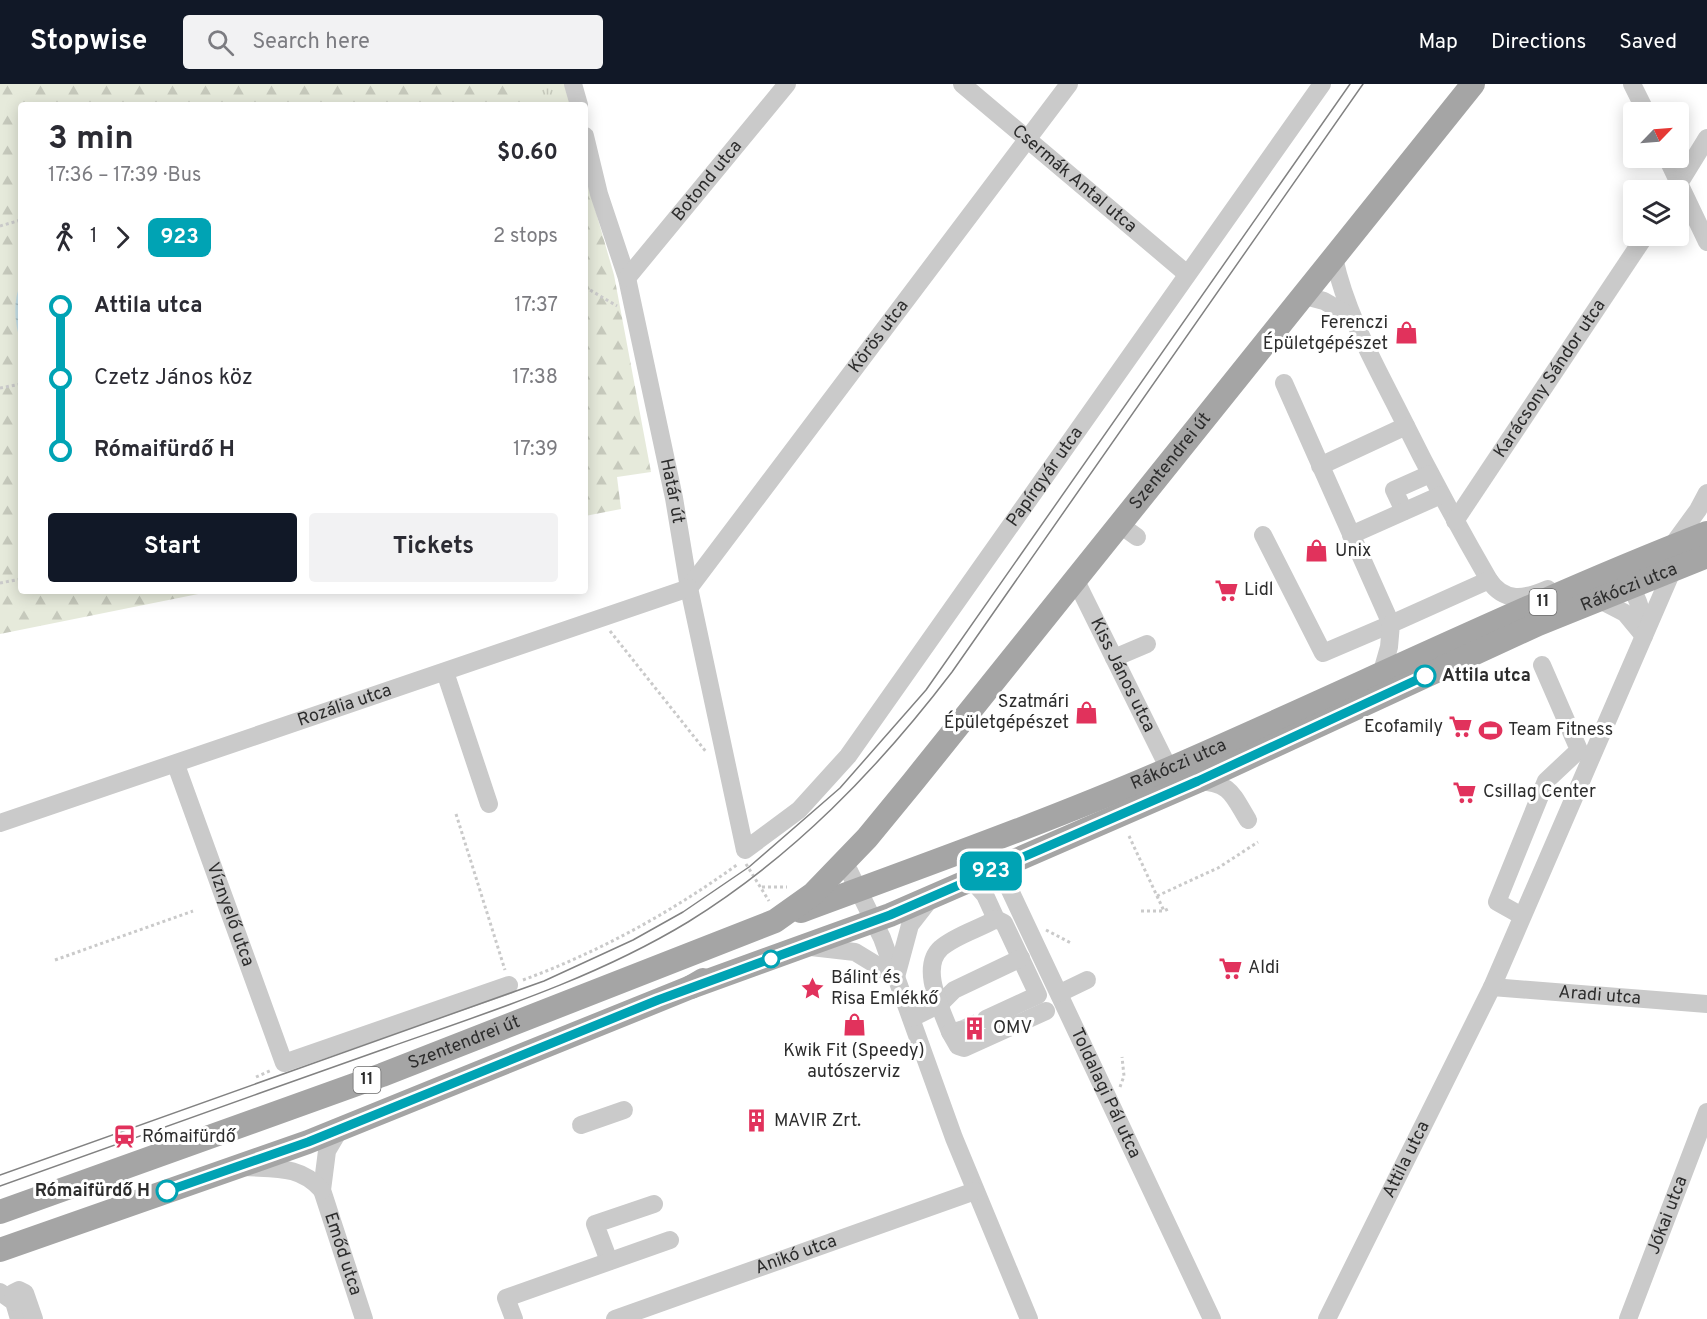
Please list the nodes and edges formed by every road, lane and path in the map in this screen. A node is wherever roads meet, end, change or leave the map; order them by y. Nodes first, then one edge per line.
1 (573, 84) edge
2 (787, 84) edge
3 (962, 84) edge
4 (1069, 84) edge
5 (1322, 84) edge
6 (1473, 84) edge
7 (1632, 84) edge
8 (578, 102) edge
9 (1641, 102) edge
10 (1707, 138) edge
11 (1026, 140) junction
12 (588, 148) edge
13 (1681, 180) edge
14 (1689, 209) edge
15 (18, 221) edge
16 (0, 226) edge
17 (1707, 242) edge
18 (1638, 246) edge
19 (1334, 258) junction
20 (1187, 274) junction
21 (627, 278) junction
22 (588, 289) edge
23 (1305, 296) junction
24 (634, 310) junction
25 (1350, 316) junction
26 (1284, 383) dead end
27 (18, 385) edge
28 (0, 388) edge
29 (1406, 426) junction
30 (1320, 466) junction
31 (1430, 474) junction
32 (1707, 493) edge
33 (1441, 495) junction
34 (1404, 511) junction
35 (1455, 521) junction
36 (1707, 533) edge
37 (1263, 535) dead end
38 (1351, 535) junction
39 (1707, 556) edge
40 (1672, 558) junction
41 (1609, 572) junction
42 (18, 580) edge
43 (1076, 580) junction
44 (1489, 580) junction
45 (0, 583) edge
46 (1631, 587) junction
47 (689, 588) junction
48 (1598, 599) junction
49 (605, 617) junction
50 (1391, 624) junction
51 (1644, 636) junction
52 (1147, 644) dead end
53 (1114, 658) junction
54 (1542, 665) dead end
55 (445, 672) junction
56 (1381, 675) junction
57 (725, 760) junction
58 (176, 765) junction
59 (1169, 769) junction
60 (1198, 781) junction
61 (489, 804) dead end
62 (456, 814) dead end
63 (1248, 820) dead end
64 (0, 823) edge
65 (1129, 836) dead end
66 (867, 838) junction
67 (1257, 842) dead end
68 (746, 850) joint
69 (999, 867) junction
70 (971, 879) junction
71 (853, 880) junction
72 (762, 887) junction
73 (794, 888) dead end
74 (933, 896) junction
75 (1157, 896) junction
76 (816, 906) junction
77 (1170, 908) dead end
78 (193, 911) dead end
79 (772, 911) junction
80 (1141, 911) dead end
81 (1164, 911) junction
82 (1522, 916) junction
83 (996, 919) junction
84 (875, 921) junction
85 (806, 946) junction
86 (1021, 958) junction
87 (55, 960) dead end
88 (896, 977) junction
89 (1088, 980) dead end
90 (509, 985) junction
91 (691, 987) junction
92 (1492, 987) junction
93 (1060, 993) junction
94 (940, 1004) junction
95 (1707, 1004) edge
96 (1046, 1011) dead end
97 (912, 1018) junction
98 (986, 1019) tunnel mouth
99 (1122, 1057) dead end
100 (267, 1072) dead end
101 (256, 1077) dead end
102 (1110, 1102) junction
103 (624, 1110) dead end
104 (1707, 1112) edge
105 (581, 1125) dead end
106 (340, 1129) junction
107 (239, 1167) junction
108 (322, 1190) junction
109 (975, 1191) junction
110 (654, 1203) dead end
111 (0, 1212) edge
112 (670, 1240) dead end
113 (0, 1250) edge
114 (609, 1261) junction
115 (11, 1304) edge
116 (645, 1314) edge
117 (34, 1319) edge
118 (364, 1319) edge
119 (514, 1319) edge
120 (615, 1319) edge
121 (1029, 1319) edge
122 (1212, 1319) edge
123 (1327, 1319) edge
124 (1628, 1319) edge

1 - 8 street
2 - 21 street, Botond utca
3 - 11 street, Csermák Antal utca
4 - 11 street, Körös utca
5 - 20 street, Papírgyár utca
6 - 19 main road, Szentendrei út
7 - 9 street
10 - 13 street
11 - 20 street, Csermák Antal utca
11 - 47 street, Körös utca
12 - 21 street, Határ út
14 - 17 street
15 - 16 path
18 - 35 street, Karácsony Sándor utca
19 - 23 main road, Szentendrei út
19 - 25 street
20 - 68 street, Papírgyár utca
21 - 24 street, Határ út
22 - 24 path
23 - 25 street
23 - 43 main road, Szentendrei út
24 - 47 street, Határ út
25 - 29 street
26 - 30 street
27 - 28 path
29 - 30 street
29 - 31 street
30 - 38 street
31 - 33 street
31 - 34 street
32 - 40 street, Attila utca
33 - 34 street
33 - 35 street
34 - 38 street
35 - 44 street
36 - 40 main road, Rákóczi utca / 11
37 - 50 street
38 - 50 street
39 - 40 main road, Rákóczi utca / 11
40 - 41 main road, Rákóczi utca / 11
40 - 46 main road, Rákóczi utca / 11
40 - 51 street, Attila utca
41 - 44 street
41 - 46 street
41 - 56 main road, Rákóczi utca / 11
42 - 45 path
43 - 53 street, Kiss János utca
43 - 66 main road, Szentendrei út
44 - 50 street
46 - 48 main road, Rákóczi utca / 11
46 - 51 street
47 - 49 street, Rozália utca
47 - 57 street, Határ út
48 - 51 street
48 - 60 main road, Rákóczi utca / 11
49 - 55 street, Rozália utca
49 - 57 path
50 - 56 street
51 - 82 street, Attila utca
52 - 53 street
53 - 59 street, Kiss János utca
54 - 82 street
55 - 58 street, Rozália utca
55 - 61 street
56 - 59 main road, Rákóczi utca / 11
57 - 68 street, Határ út
58 - 64 street, Rozália utca
58 - 90 street, Víznyelő utca
59 - 71 main road, Rákóczi utca / 11
60 - 63 street
60 - 69 main road, Rákóczi utca / 11
62 - 90 path
65 - 75 path
66 - 71 main road, Szentendrei út
66 - 79 main road, Szentendrei út
67 - 75 path
69 - 70 main road, Rákóczi utca / 11
69 - 93 street, Toldalagi Pál utca
70 - 74 main road, Rákóczi utca / 11
70 - 83 street
71 - 76 main road, Rákóczi utca / 11
71 - 84 street
72 - 73 path
72 - 79 path
72 - 90 path
74 - 84 main road, Rákóczi utca / 11
74 - 88 street
75 - 81 path
76 - 79 main road, Rákóczi utca / 11
76 - 91 main road, Szentendrei út
77 - 81 path
78 - 87 path
79 - 111 main road, Szentendrei út / 11
80 - 81 path
82 - 92 street, Attila utca
83 - 86 street
83 - 94 street
84 - 85 main road, Rákóczi utca / 11
84 - 88 street
85 - 88 street
85 - 91 main road, Rákóczi utca / 11
86 - 94 street
86 - 98 street
88 - 97 street
89 - 93 street
91 - 106 main road, Szentendrei út / 11
92 - 95 street, Aradi utca
92 - 123 street, Attila utca
93 - 102 street, Toldalagi Pál utca
94 - 96 street
94 - 97 street
97 - 109 street
99 - 102 path
100 - 101 path
102 - 122 street, Toldalagi Pál utca
103 - 105 street
104 - 124 street, Jókai utca
106 - 107 main road, Szentendrei út / 11
106 - 108 street, Emőd utca
107 - 108 street, Emőd utca
107 - 113 main road, Szentendrei út / 11
108 - 118 street, Emőd utca
109 - 116 street, Anikó utca
109 - 121 street
110 - 114 street
112 - 114 street
114 - 119 street
115 - 117 street
116 - 120 street, Anikó utca

